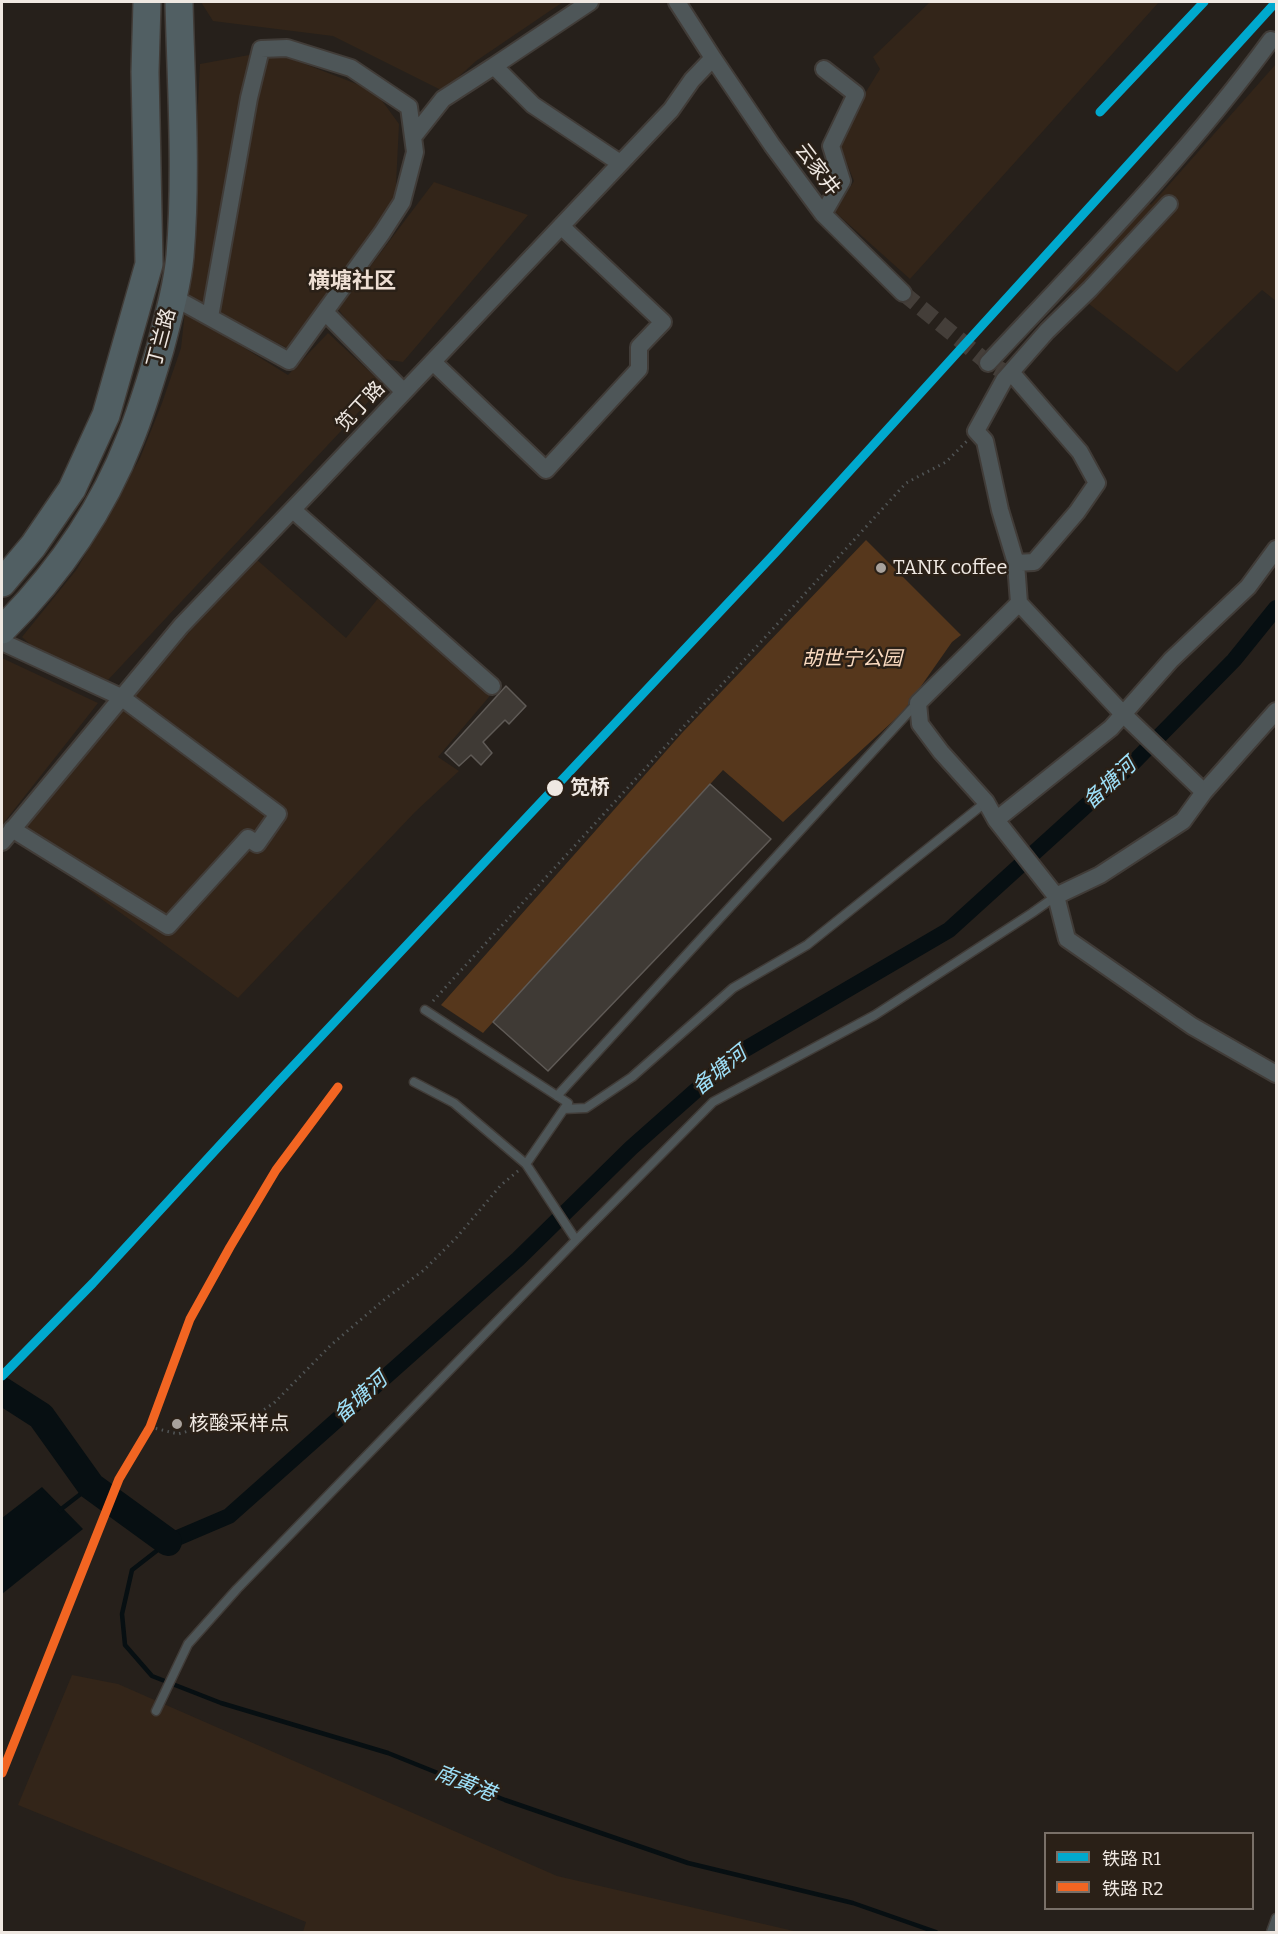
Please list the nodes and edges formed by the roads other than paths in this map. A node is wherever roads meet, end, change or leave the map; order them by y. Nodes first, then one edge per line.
1 (147, 2) edge
2 (179, 2) edge
3 (590, 2) edge
4 (677, 2) edge
5 (1271, 40) dead end
6 (713, 58) junction
7 (495, 66) junction
8 (824, 69) dead end
9 (413, 137) junction
10 (620, 164) junction
11 (1169, 204) dead end
12 (822, 214) junction
13 (561, 226) junction
14 (903, 293) tunnel mouth
15 (173, 297) junction
16 (325, 312) junction
17 (210, 317) junction
18 (433, 362) junction
19 (988, 363) dead end
20 (1016, 378) tunnel mouth
21 (404, 392) junction
22 (293, 510) junction
23 (1276, 549) edge
24 (1016, 563) junction
25 (2, 583) edge
26 (1019, 603) junction
27 (2, 630) edge
28 (2, 642) edge
29 (492, 686) dead end
30 (121, 697) junction
31 (918, 703) junction
32 (1276, 711) edge
33 (1124, 714) junction
34 (1203, 792) junction
35 (986, 802) junction
36 (996, 820) junction
37 (7, 835) edge
38 (1053, 893) junction
39 (425, 1010) road end
40 (1276, 1074) edge
41 (414, 1082) dead end
42 (557, 1096) junction
43 (564, 1109) junction
44 (526, 1164) junction
45 (576, 1240) junction
46 (156, 1711) dead end
47 (1276, 1918) edge
48 (1271, 1932) edge

1 - 25 main road, 丁兰路
2 - 15 main road, 丁兰路
3 - 7 street
4 - 6 street
5 - 19 street
6 - 10 street, 笕丁路
6 - 12 street, 云家井
7 - 9 street
7 - 10 street
8 - 12 street
9 - 16 street
9 - 17 street
10 - 13 street, 笕丁路
11 - 24 street
12 - 14 street, 云家井
13 - 18 street, 笕丁路
13 - 18 street
15 - 17 street
15 - 27 main road, 丁兰路
16 - 17 street
16 - 21 street
18 - 21 street, 笕丁路
20 - 24 street
21 - 22 street, 笕丁路
22 - 29 street
22 - 30 street, 笕丁路
23 - 33 street
24 - 26 street
26 - 31 street
26 - 33 street
28 - 30 street
30 - 37 street, 笕丁路
30 - 37 street
31 - 35 street
31 - 42 lane
32 - 34 street
33 - 34 street
33 - 36 street
34 - 38 street
35 - 36 street
35 - 43 lane
36 - 38 street
38 - 40 street
38 - 45 lane
39 - 42 lane
41 - 44 lane
42 - 43 lane
43 - 44 lane
44 - 45 lane
45 - 46 lane
47 - 48 lane

